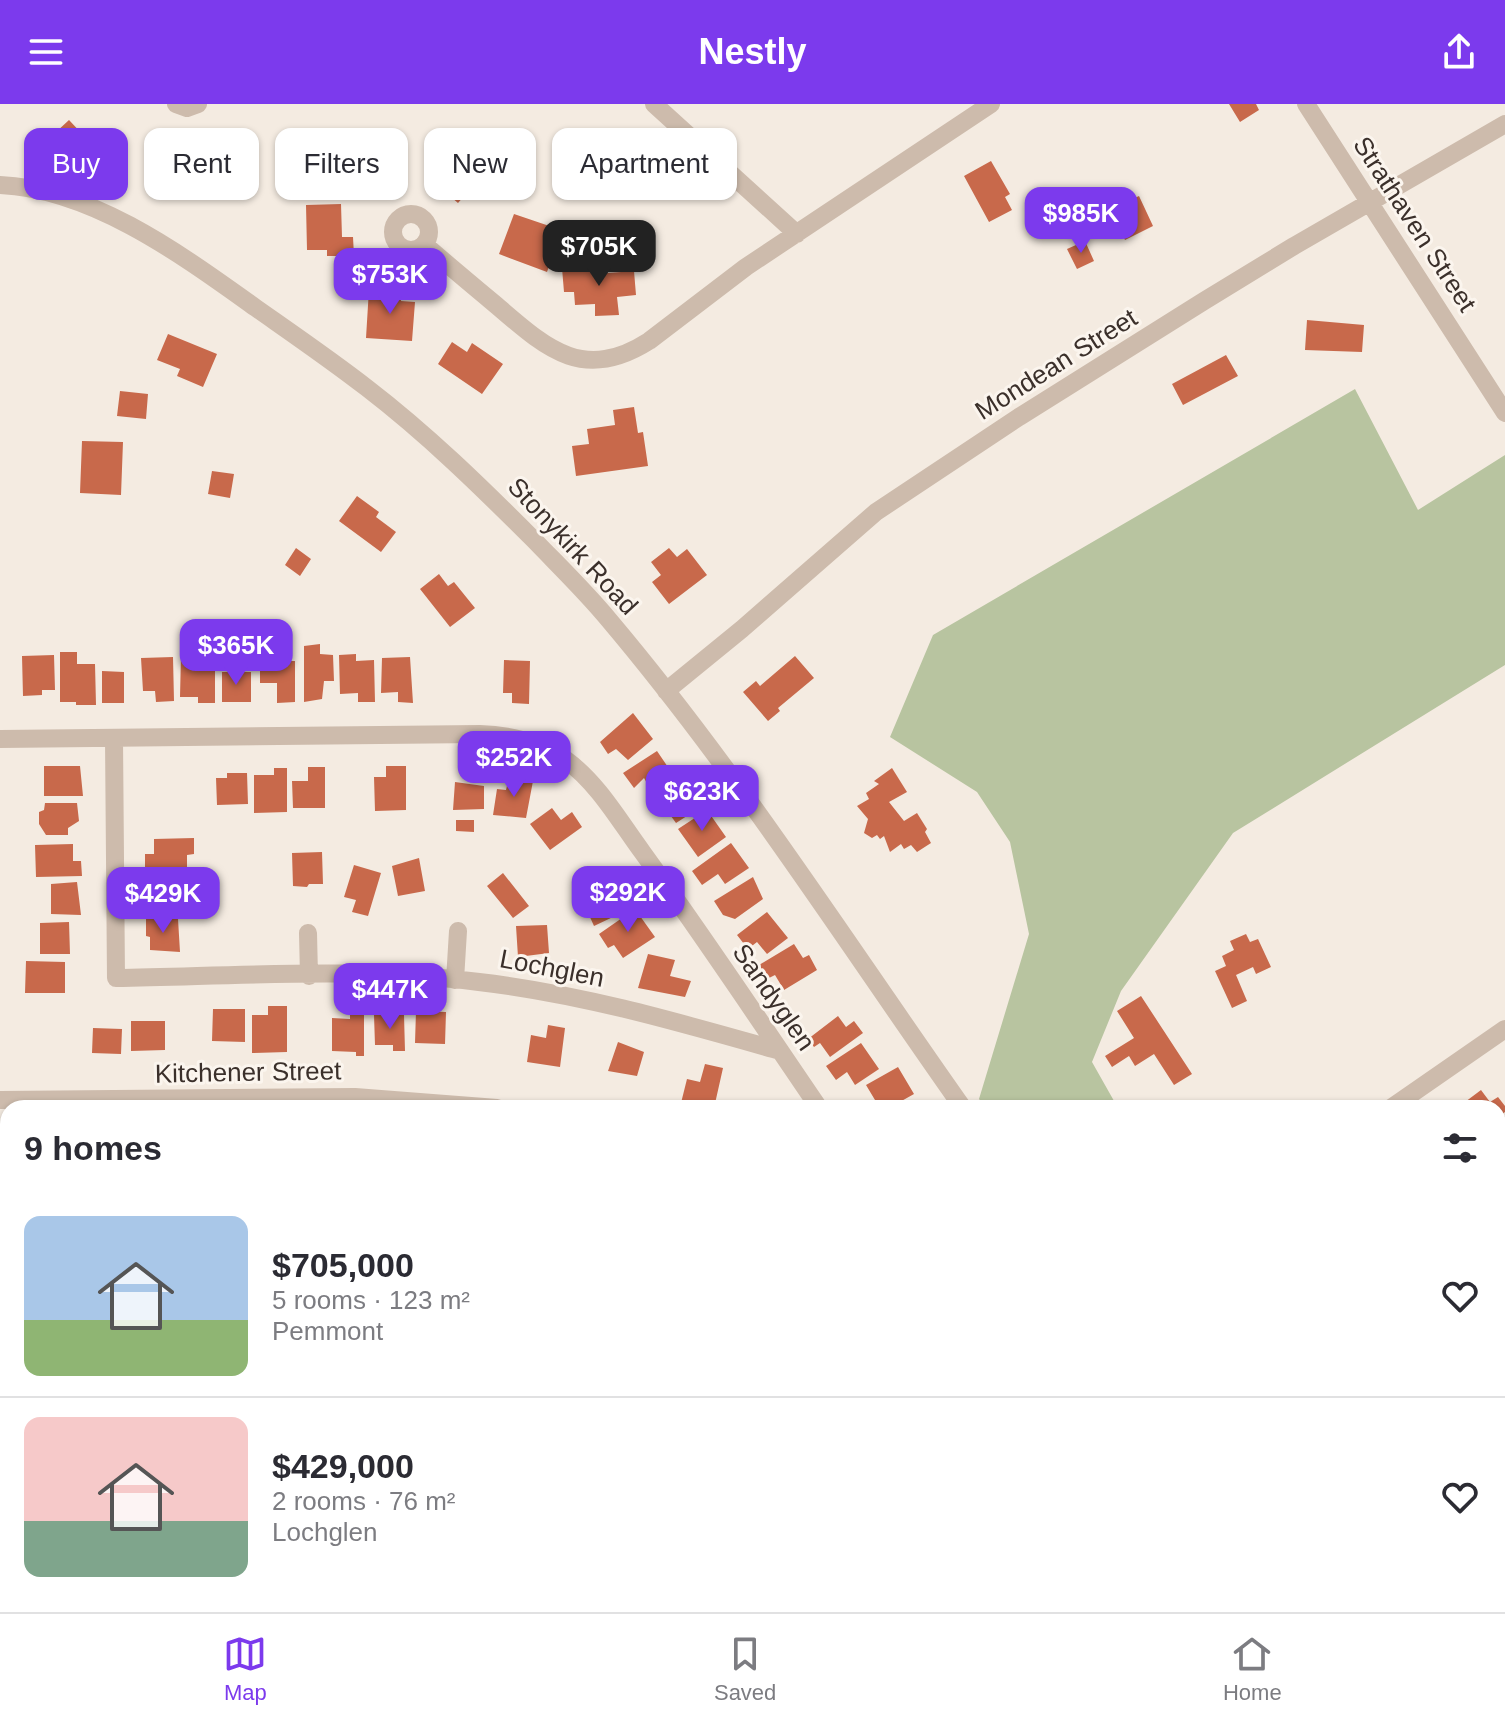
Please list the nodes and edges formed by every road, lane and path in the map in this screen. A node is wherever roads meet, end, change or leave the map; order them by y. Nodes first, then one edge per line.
1 (176, 104) edge
2 (198, 104) edge
3 (654, 104) edge
4 (991, 104) edge
5 (1306, 104) edge
6 (1505, 124) edge
7 (0, 185) edge
8 (1371, 202) junction
9 (797, 234) junction
10 (424, 244) dead end
11 (1505, 413) edge
12 (666, 691) junction
13 (0, 739) edge
14 (114, 739) junction
15 (458, 931) dead end
16 (308, 933) dead end
17 (309, 976) junction
18 (455, 980) junction
19 (1505, 1029) edge
20 (780, 1051) junction
21 (0, 1100) edge
22 (394, 1100) edge
23 (814, 1100) edge
24 (957, 1100) edge
25 (1403, 1100) edge

1 - 2 street
3 - 9 street
4 - 9 street
5 - 8 street, Strathaven Street
6 - 8 street, Mondean Street
7 - 12 street, Stonykirk Road
8 - 11 street, Strathaven Street
8 - 12 street, Mondean Street
9 - 10 street
12 - 24 street, Stonykirk Road
13 - 14 street, Sandyglen
14 - 17 street, Lochglen
14 - 20 street, Sandyglen
15 - 18 street
16 - 17 street
17 - 18 street, Lochglen
18 - 20 street, Lochglen
19 - 25 street
20 - 23 street, Sandyglen
21 - 22 street, Kitchener Street

